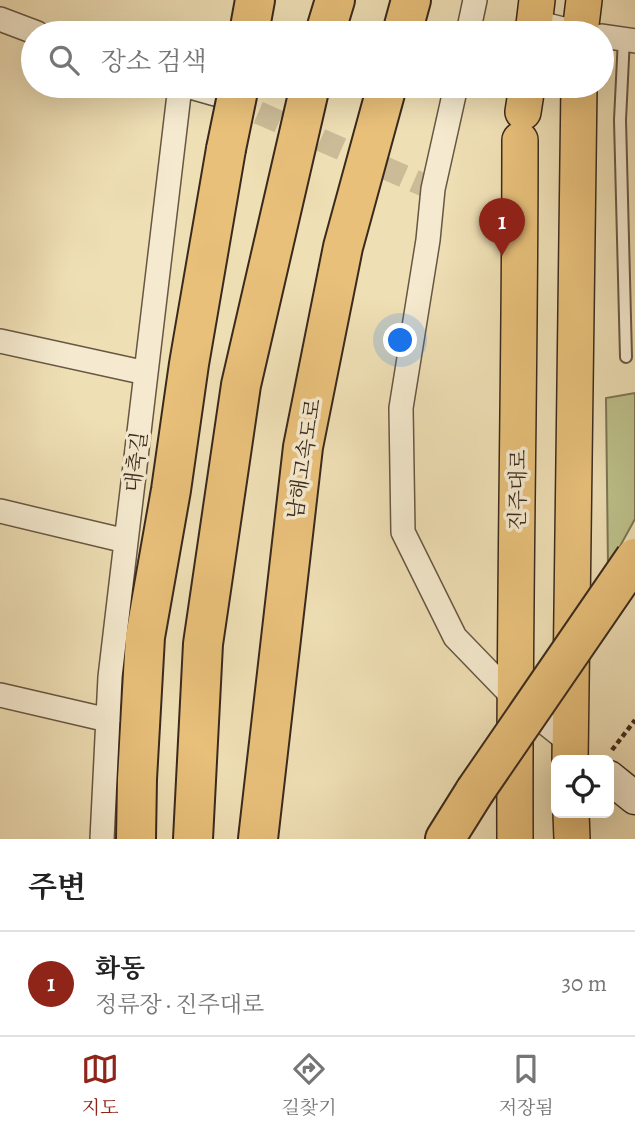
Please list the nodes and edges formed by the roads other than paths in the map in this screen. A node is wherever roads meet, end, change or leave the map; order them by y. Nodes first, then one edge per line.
1 (255, 0) edge
2 (335, 0) edge
3 (411, 0) edge
4 (475, 0) edge
5 (584, 0) edge
6 (0, 19) edge
7 (251, 21) edge
8 (329, 21) edge
9 (405, 21) edge
10 (471, 21) edge
11 (581, 21) edge
12 (21, 27) edge
13 (620, 38) edge
14 (179, 98) edge
15 (227, 98) edge
16 (307, 98) edge
17 (384, 98) edge
18 (453, 98) edge
19 (579, 98) edge
20 (523, 113) edge
21 (0, 341) edge
22 (626, 357) dead end
23 (146, 373) junction
24 (0, 511) edge
25 (126, 541) junction
26 (635, 558) edge
27 (0, 695) edge
28 (514, 698) junction
29 (108, 720) junction
30 (586, 755) edge
31 (590, 755) edge
32 (614, 779) edge
33 (635, 798) edge
34 (571, 818) edge
35 (102, 839) edge
36 (136, 839) edge
37 (193, 839) edge
38 (258, 839) edge
39 (445, 839) edge
40 (515, 839) edge
41 (572, 839) edge

1 - 7 highway
2 - 8 highway
3 - 9 highway
4 - 10 street
5 - 11 main road
6 - 12 street
13 - 22 lane
14 - 23 street, 대축길
15 - 36 highway, bridge
16 - 37 highway
17 - 38 highway, 남해고속도로
18 - 28 street
19 - 31 main road
20 - 28 main road, 진주대로
21 - 23 street
23 - 25 street, 대축길
24 - 25 street
25 - 29 street, 대축길
26 - 39 highway, bridge
27 - 29 street
28 - 30 street
28 - 40 main road, 진주대로
29 - 35 street, 대축길
32 - 33 main road
34 - 41 main road

